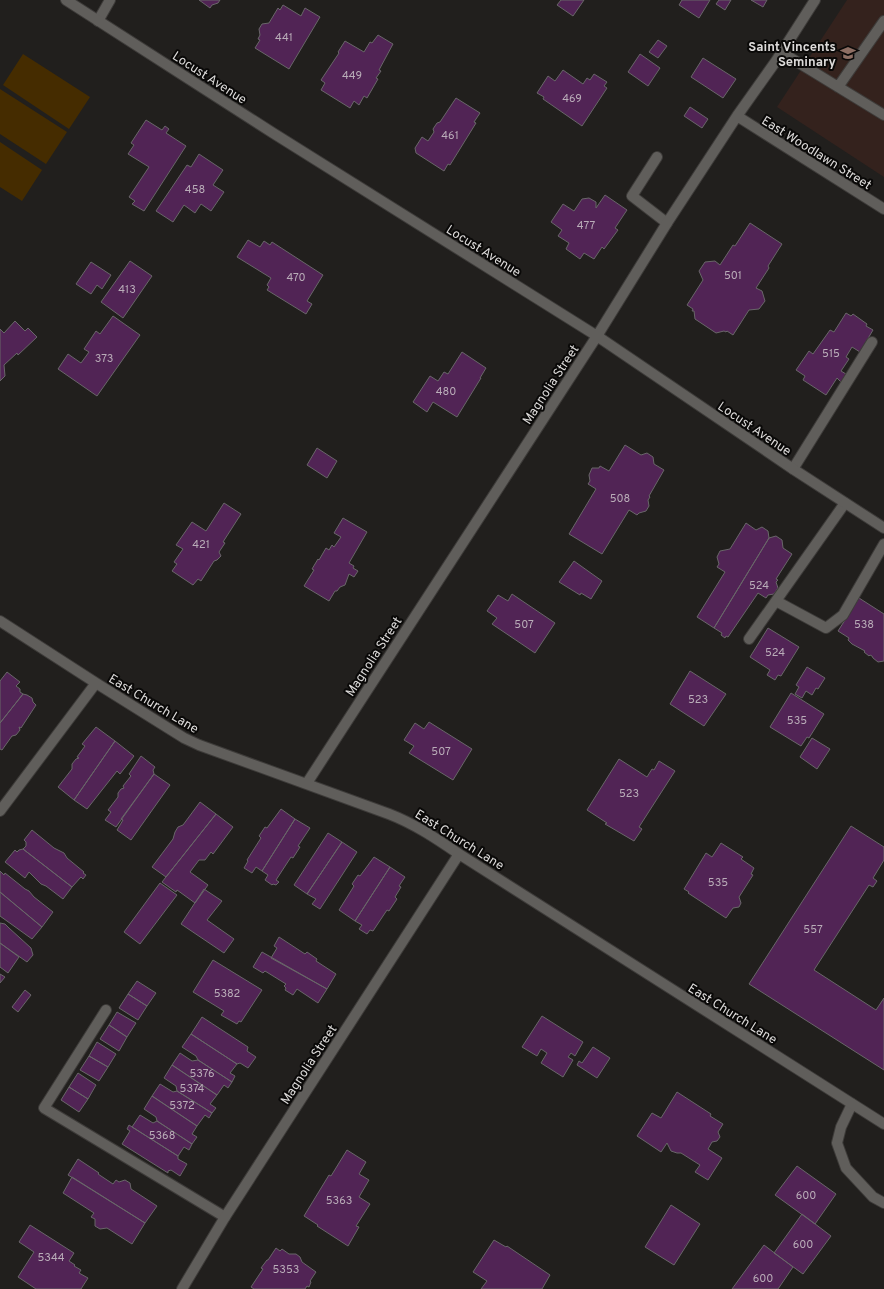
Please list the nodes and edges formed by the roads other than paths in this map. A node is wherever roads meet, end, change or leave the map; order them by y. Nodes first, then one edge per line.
1 (66, 0) edge
2 (110, 0) edge
3 (815, 0) edge
4 (98, 21) junction
5 (884, 21) edge
6 (781, 52) junction
7 (838, 87) junction
8 (884, 115) edge
9 (737, 116) junction
10 (657, 157) dead end
11 (884, 209) edge
12 (667, 223) junction
13 (597, 336) junction
14 (872, 342) dead end
15 (793, 469) junction
16 (845, 503) junction
17 (884, 528) edge
18 (884, 544) edge
19 (776, 601) junction
20 (0, 621) edge
21 (748, 639) dead end
22 (96, 683) junction
23 (307, 783) junction
24 (0, 811) edge
25 (460, 854) junction
26 (106, 1010) dead end
27 (852, 1104) junction
28 (884, 1124) edge
29 (884, 1203) edge
30 (225, 1217) junction
31 (182, 1289) edge

1 - 4 street, Locust Avenue
2 - 4 street
3 - 6 street, Magnolia Street
4 - 13 street, Locust Avenue
5 - 7 street
6 - 7 street
6 - 9 street, Magnolia Street
7 - 8 street
9 - 11 street, East Woodlawn Street
9 - 12 street, Magnolia Street
10 - 12 street
12 - 13 street, Magnolia Street
13 - 15 street, Locust Avenue
13 - 23 street, Magnolia Street
14 - 15 street
15 - 16 street, Locust Avenue
16 - 17 street, Locust Avenue
16 - 19 street
18 - 19 street
19 - 21 street
20 - 22 street, East Church Lane
22 - 23 street, East Church Lane
22 - 24 street
23 - 25 street, East Church Lane
25 - 27 street, East Church Lane
25 - 30 street, Magnolia Street
26 - 30 street
27 - 28 street, East Church Lane
27 - 29 street
30 - 31 street, Magnolia Street

